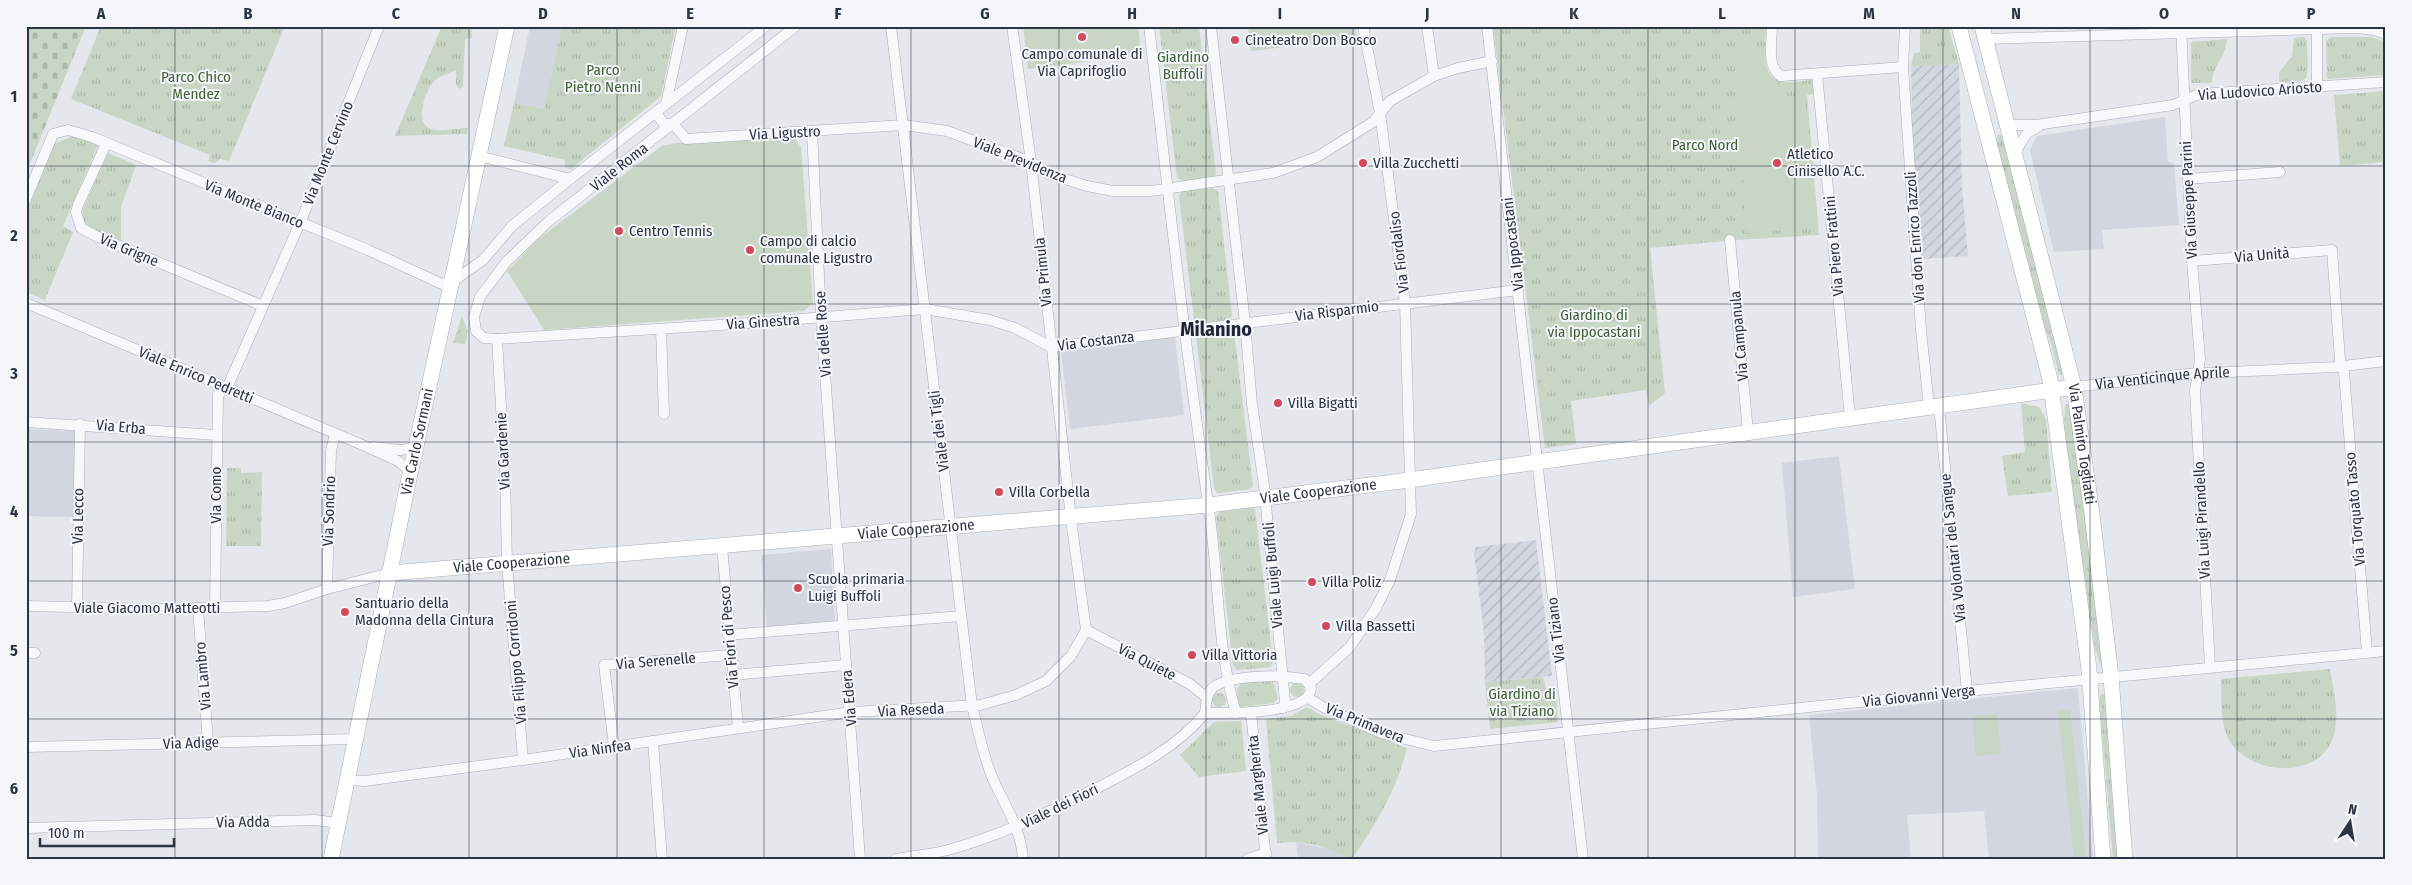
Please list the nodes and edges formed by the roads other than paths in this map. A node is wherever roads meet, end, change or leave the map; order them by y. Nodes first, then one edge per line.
1 (379, 26) edge
2 (508, 26) edge
3 (683, 26) edge
4 (766, 26) edge
5 (796, 26) edge
6 (891, 26) edge
7 (1012, 26) edge
8 (1149, 26) edge
9 (1211, 26) edge
10 (1363, 26) edge
11 (1427, 26) edge
12 (1488, 26) edge
13 (1772, 26) edge
14 (1905, 26) edge
15 (1959, 26) edge
16 (2271, 28) edge
17 (2316, 28) edge
18 (2181, 29) edge
19 (1984, 33) edge
20 (2386, 34) edge
21 (1492, 62) junction
22 (1903, 68) junction
23 (1817, 74) junction
24 (1434, 76) junction
25 (2386, 82) edge
26 (2317, 87) junction
27 (1978, 92) junction
28 (2184, 100) junction
29 (665, 105) junction
30 (656, 113) junction
31 (1380, 113) junction
32 (2049, 123) junction
33 (673, 124) junction
34 (903, 125) junction
35 (2007, 125) junction
36 (812, 131) junction
37 (106, 144) junction
38 (2015, 153) junction
39 (479, 156) junction
40 (1031, 162) junction
41 (2280, 172) dead end
42 (570, 178) junction
43 (2188, 179) junction
44 (1228, 181) junction
45 (1167, 188) junction
46 (26, 199) edge
47 (300, 223) junction
48 (1730, 240) dead end
49 (2332, 250) joint
50 (2192, 261) junction
51 (452, 282) junction
52 (1518, 290) junction
53 (26, 303) edge
54 (1405, 303) junction
55 (264, 306) junction
56 (925, 309) junction
57 (821, 317) junction
58 (1245, 323) junction
59 (661, 329) junction
60 (476, 331) joint
61 (1185, 331) junction
62 (497, 339) junction
63 (1051, 347) junction
64 (2386, 361) edge
65 (2341, 366) junction
66 (2199, 373) junction
67 (2074, 387) junction
68 (227, 388) junction
69 (2052, 390) junction
70 (1934, 406) junction
71 (664, 414) dead end
72 (1850, 418) junction
73 (26, 422) edge
74 (80, 424) junction
75 (1748, 432) junction
76 (335, 434) junction
77 (216, 435) junction
78 (365, 446) junction
79 (415, 448) junction
80 (1538, 461) junction
81 (410, 471) junction
82 (1410, 480) junction
83 (1265, 499) junction
84 (1209, 505) junction
85 (1072, 518) junction
86 (951, 528) junction
87 (837, 537) junction
88 (722, 546) junction
89 (507, 563) junction
90 (390, 573) junction
91 (327, 588) junction
92 (26, 606) edge
93 (77, 608) junction
94 (198, 608) junction
95 (215, 608) junction
96 (961, 616) junction
97 (844, 626) junction
98 (1086, 630) junction
99 (728, 635) junction
100 (2386, 651) edge
101 (2367, 652) junction
102 (730, 654) junction
103 (846, 665) junction
104 (2210, 667) junction
105 (732, 675) junction
106 (1282, 676) junction
107 (2111, 677) junction
108 (2090, 679) junction
109 (1228, 681) junction
110 (1310, 683) junction
111 (1967, 690) junction
112 (1207, 698) junction
113 (1305, 700) junction
114 (972, 706) junction
115 (1283, 708) junction
116 (851, 712) junction
117 (1236, 712) junction
118 (1251, 712) junction
119 (1205, 713) junction
120 (738, 728) junction
121 (1569, 731) junction
122 (356, 739) junction
123 (653, 741) junction
124 (208, 743) junction
125 (1453, 744) joint
126 (614, 746) junction
127 (26, 747) edge
128 (524, 760) junction
129 (348, 780) junction
130 (339, 823) junction
131 (1017, 827) junction
132 (26, 828) edge
133 (1266, 856) edge
134 (332, 859) edge
135 (662, 859) edge
136 (860, 859) edge
137 (895, 859) edge
138 (1023, 859) edge
139 (1247, 859) edge
140 (1584, 859) edge
141 (2103, 859) edge
142 (2125, 859) edge

1 - 47 street, Via Monte Cervino
2 - 39 street, Via Carlo Sormani
3 - 29 street
4 - 29 street, Viale Roma
5 - 33 street, Viale Roma
6 - 34 street, Viale dei Tigli
7 - 40 street, Via Primula
8 - 45 street
9 - 44 street, Viale Luigi Buffoli
10 - 31 street, Via Fiordaliso
11 - 24 street
12 - 21 street, Via Ippocastani
13 - 23 street
14 - 22 street, Via don Enrico Tazzoli
15 - 27 street, Via Palmiro Togliatti
16 - 17 street
16 - 18 street
17 - 20 street
17 - 26 street
18 - 19 street
18 - 28 street, Via Giuseppe Parini
19 - 27 street, Via Palmiro Togliatti
19 - 35 street, Via Palmiro Togliatti
21 - 24 street
21 - 52 street, Via Ippocastani
22 - 23 street
22 - 70 street, Via don Enrico Tazzoli
23 - 72 street, Via Piero Frattini
24 - 31 street
25 - 26 street, Via Ludovico Ariosto
26 - 28 street, Via Ludovico Ariosto
27 - 35 street
27 - 69 street, Via Palmiro Togliatti
28 - 32 street, Via Ludovico Ariosto
28 - 43 street, Via Giuseppe Parini
29 - 30 street, Viale Roma
29 - 33 street
30 - 33 street
30 - 42 street, Viale Roma
31 - 44 street
31 - 54 street, Via Fiordaliso
32 - 35 street, Via Ludovico Ariosto
32 - 38 street, Via Ludovico Ariosto
33 - 36 street, Via Ligustro
33 - 60 street, Viale Roma
34 - 36 street, Via Ligustro
34 - 40 street, Viale Previdenza
34 - 56 street, Viale dei Tigli
35 - 38 street, Via Palmiro Togliatti
36 - 57 street, Via delle Rose
37 - 46 street, Via Monte Bianco
37 - 47 street, Via Monte Bianco
37 - 55 street, Via Grigne
38 - 67 street, Via Palmiro Togliatti
39 - 42 street
39 - 51 street, Via Carlo Sormani
40 - 45 street, Viale Previdenza
40 - 63 street, Via Primula
41 - 43 street
42 - 51 street, Viale Roma
43 - 50 street, Via Giuseppe Parini
44 - 45 street
44 - 58 street, Viale Luigi Buffoli
45 - 61 street
47 - 51 street, Via Monte Bianco
47 - 55 street, Via Monte Cervino
48 - 75 street, Via Campanula
49 - 50 street, Via Unità
49 - 65 street, Via Torquato Tasso
50 - 66 street, Via Giuseppe Parini
51 - 79 street, Via Carlo Sormani
52 - 54 street, Via Risparmio
52 - 80 street, Via Ippocastani
53 - 68 street, Viale Enrico Pedretti
54 - 58 street, Via Risparmio
54 - 82 street, Via Fiordaliso
55 - 68 street, Via Monte Cervino
56 - 57 street, Via Ginestra
56 - 63 street, Via Costanza
56 - 86 street, Viale dei Tigli
57 - 59 street, Via Ginestra
57 - 87 street, Via delle Rose
58 - 61 street
58 - 83 street, Viale Luigi Buffoli
59 - 62 street, Via Ginestra
59 - 71 street
60 - 62 street, Via Ginestra
61 - 63 street, Via Costanza
61 - 84 street
62 - 89 street, Via Gardenie
63 - 85 street, Via Primula
64 - 65 street, Via Venticinque Aprile
65 - 66 street, Via Venticinque Aprile
65 - 101 street, Via Torquato Tasso
66 - 67 street, Via Venticinque Aprile
66 - 104 street, Via Luigi Pirandello
67 - 69 street, Via Venticinque Aprile
67 - 107 street, Via Palmiro Togliatti
68 - 76 street, Viale Enrico Pedretti
68 - 77 street, Via Como
69 - 70 street, Via Venticinque Aprile
69 - 108 street, Via Palmiro Togliatti
70 - 72 street, Via Venticinque Aprile
70 - 111 street, Via Volontari del Sangue
72 - 75 street, Via Venticinque Aprile
73 - 74 street, Via Erba
74 - 77 street, Via Erba
74 - 93 street, Via Lecco
75 - 80 street, Viale Cooperazione
76 - 78 street, Viale Enrico Pedretti
76 - 91 street, Via Sondrio
77 - 95 street, Via Como
78 - 79 street, Viale Enrico Pedretti
78 - 81 street, Viale Enrico Pedretti
79 - 81 street, Via Carlo Sormani
80 - 82 street, Viale Cooperazione
80 - 121 street, Via Tiziano
81 - 90 street, Via Carlo Sormani
82 - 83 street, Viale Cooperazione
82 - 110 street, Via Fiordaliso
83 - 84 street, Viale Cooperazione
83 - 106 street, Viale Luigi Buffoli
84 - 85 street, Viale Cooperazione
84 - 109 street
85 - 86 street, Viale Cooperazione
85 - 98 street, Via Primula
86 - 87 street, Viale Cooperazione
86 - 96 street, Viale dei Tigli
87 - 88 street, Viale Cooperazione
87 - 97 street, Via Edera
88 - 89 street, Viale Cooperazione
88 - 99 street, Via Fiori di Pesco
89 - 90 street, Viale Cooperazione
89 - 128 street, Via Filippo Corridoni
90 - 91 street, Viale Giacomo Matteotti
90 - 122 street, Via Carlo Sormani
91 - 95 street, Viale Giacomo Matteotti
92 - 93 street, Viale Giacomo Matteotti
93 - 94 street, Viale Giacomo Matteotti
94 - 95 street, Viale Giacomo Matteotti
94 - 124 street, Via Lambro
96 - 97 street
96 - 114 street, Viale dei Tigli
97 - 99 street
97 - 103 street, Via Edera
98 - 112 street, Via Quiete
98 - 114 street, Via Reseda
99 - 102 street, Via Fiori di Pesco
100 - 101 street, Via Giovanni Verga
101 - 104 street, Via Giovanni Verga
102 - 105 street, Via Fiori di Pesco
102 - 126 street, Via Serenelle
103 - 105 street
103 - 116 street, Via Edera
104 - 107 street, Via Giovanni Verga
105 - 120 street, Via Fiori di Pesco
106 - 109 street
106 - 110 street
106 - 115 street, Viale Luigi Buffoli
107 - 108 street, Via Giovanni Verga
107 - 142 street, Via Palmiro Togliatti
108 - 111 street, Via Giovanni Verga
108 - 141 street, Via Palmiro Togliatti
109 - 112 street
109 - 117 street
110 - 113 street
111 - 121 street, Via Giovanni Verga
112 - 119 street
113 - 115 street
113 - 125 street, Via Primavera
114 - 116 street, Via Reseda
114 - 131 street, Viale dei Tigli
115 - 118 street
116 - 120 street, Via Ninfea
116 - 136 street, Via Edera
117 - 118 street
117 - 119 street
118 - 133 street, Viale Margherita
119 - 131 street, Viale dei Fiori
120 - 123 street, Via Ninfea
121 - 125 street, Via Giovanni Verga
121 - 140 street, Via Tiziano
122 - 124 street, Via Adige
122 - 129 street, Via Carlo Sormani
123 - 126 street, Via Ninfea
123 - 135 street
124 - 127 street, Via Adige
126 - 128 street, Via Ninfea
128 - 129 street, Via Ninfea
129 - 130 street, Via Carlo Sormani
130 - 132 street, Via Adda
130 - 134 street, Via Carlo Sormani
131 - 137 street, Viale dei Fiori
131 - 138 street, Viale dei Tigli
133 - 139 street

